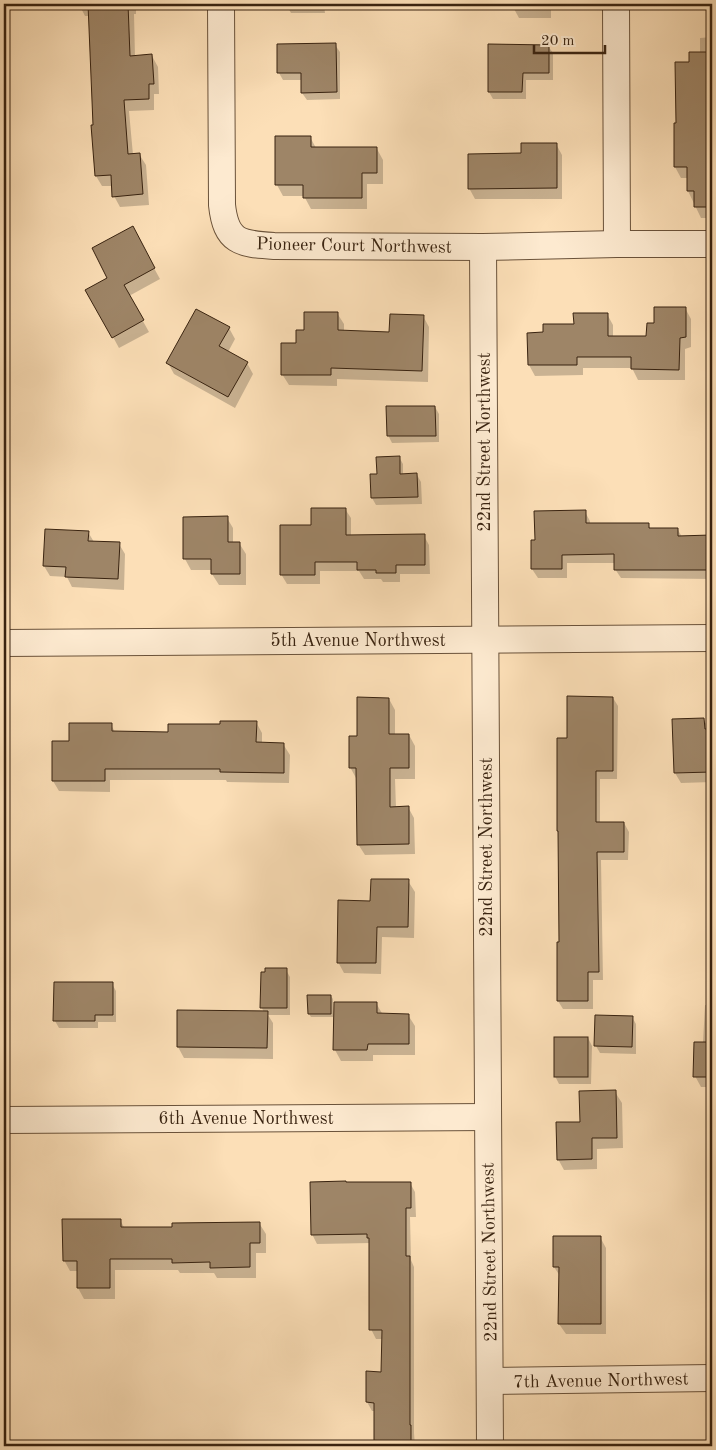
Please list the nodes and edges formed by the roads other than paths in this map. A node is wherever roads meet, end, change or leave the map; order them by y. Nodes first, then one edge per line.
1 (221, 4) edge
2 (616, 4) edge
3 (617, 244) junction
4 (712, 244) edge
5 (483, 247) junction
6 (712, 638) edge
7 (485, 640) junction
8 (4, 643) edge
9 (488, 1117) junction
10 (4, 1120) edge
11 (712, 1378) edge
12 (490, 1381) junction
13 (490, 1446) edge

1 - 5 street, Pioneer Court Northwest
2 - 3 street
3 - 4 street, Pioneer Court Northwest
3 - 5 street, Pioneer Court Northwest
5 - 7 street, 22nd Street Northwest
6 - 7 street, 5th Avenue Northwest
7 - 8 street, 5th Avenue Northwest
7 - 9 street, 22nd Street Northwest
9 - 10 street, 6th Avenue Northwest
9 - 12 street, 22nd Street Northwest
11 - 12 street, 7th Avenue Northwest
12 - 13 street, 22nd Street Northwest

